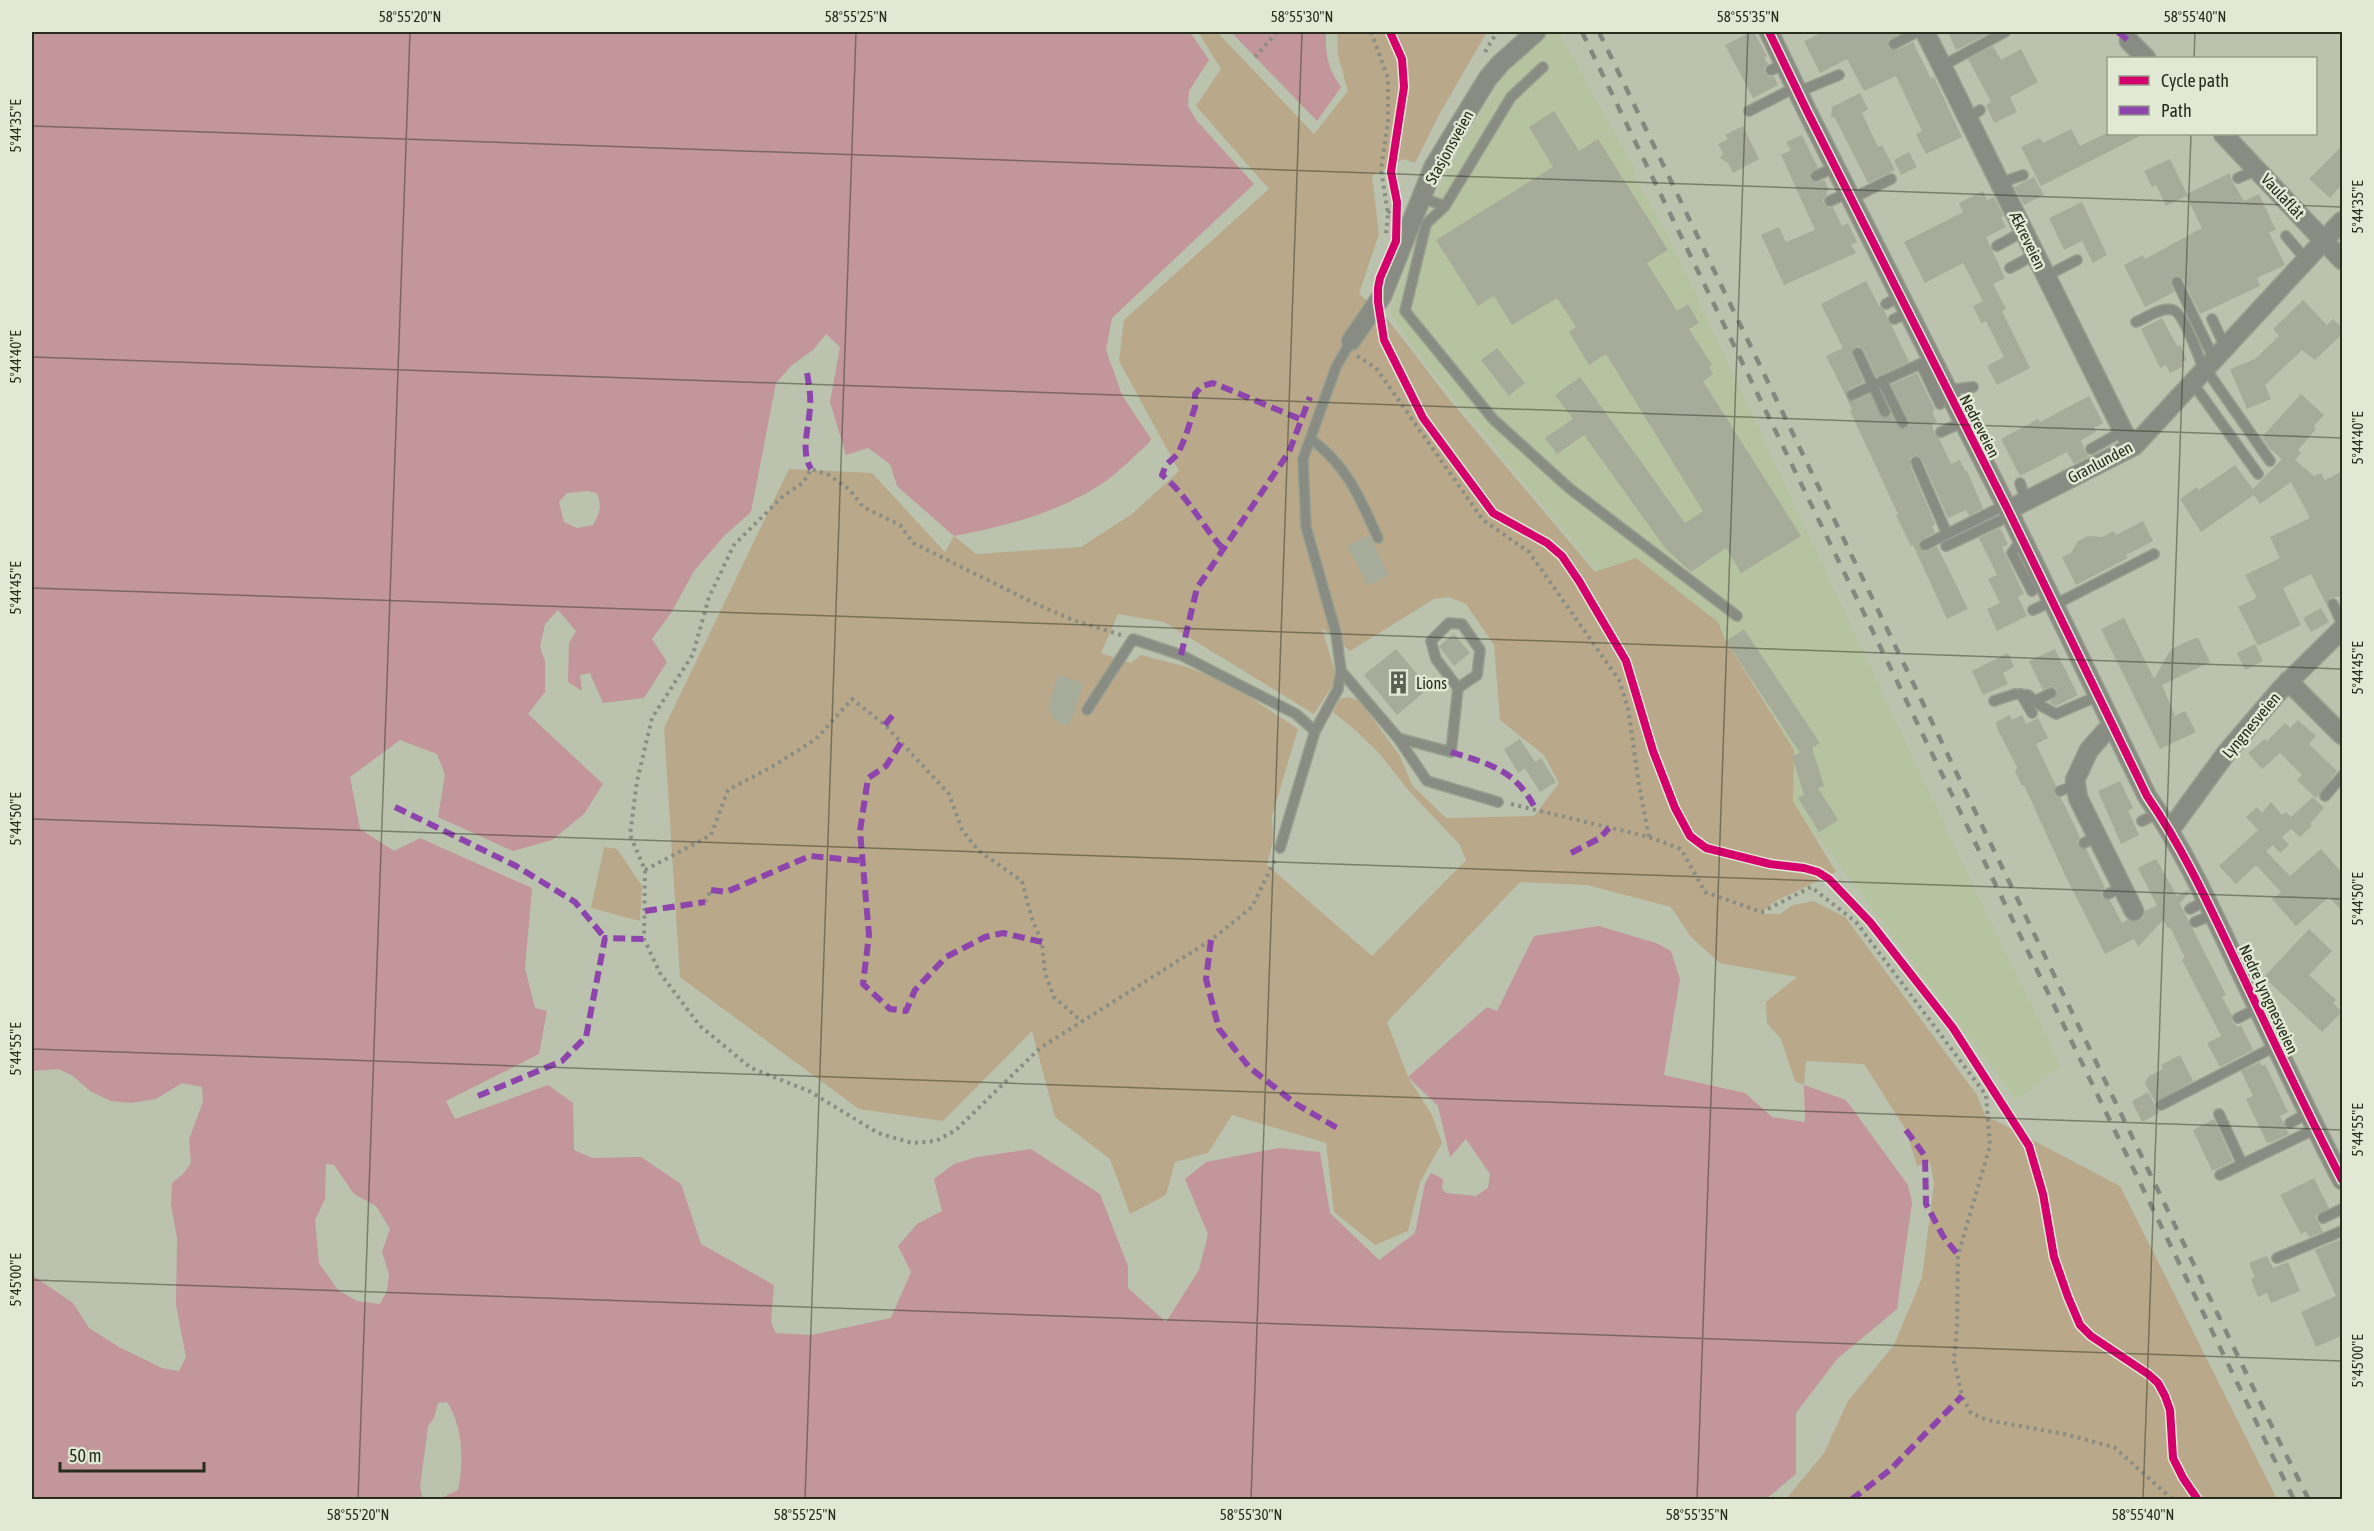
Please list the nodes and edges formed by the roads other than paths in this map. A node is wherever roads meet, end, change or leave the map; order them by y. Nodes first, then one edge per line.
1 (1536, 32) edge
2 (1769, 32) edge
3 (2005, 32) edge
4 (1923, 38) edge
5 (1894, 44) dead end
6 (1942, 66) junction
7 (1544, 67) dead end
8 (1839, 75) dead end
9 (1797, 90) junction
10 (1749, 111) dead end
11 (2224, 135) edge
12 (1836, 160) junction
13 (2259, 169) junction
14 (2023, 175) dead end
15 (1816, 176) dead end
16 (2238, 178) dead end
17 (1891, 179) dead end
18 (2000, 183) junction
19 (1850, 196) junction
20 (1422, 198) junction
21 (1830, 201) dead end
22 (1445, 206) junction
23 (2343, 221) edge
24 (2024, 231) junction
25 (2286, 236) dead end
26 (2324, 240) junction
27 (1997, 246) dead end
28 (2036, 254) junction
29 (2077, 260) dead end
30 (2306, 260) junction
31 (2343, 260) edge
32 (2010, 268) dead end
33 (2046, 276) junction
34 (2177, 282) dead end
35 (2212, 319) dead end
36 (2136, 322) dead end
37 (1348, 345) joint
38 (1858, 353) dead end
39 (1926, 361) junction
40 (2208, 365) junction
41 (1882, 381) junction
42 (1872, 386) junction
43 (1973, 387) dead end
44 (1852, 395) dead end
45 (1944, 397) junction
46 (1885, 412) dead end
47 (1903, 423) dead end
48 (1964, 423) junction
49 (2123, 431) junction
50 (1941, 432) dead end
51 (1311, 439) junction
52 (2134, 446) junction
53 (2091, 449) dead end
54 (2270, 461) dead end
55 (1916, 462) dead end
56 (2258, 474) dead end
57 (2020, 483) dead end
58 (2026, 501) junction
59 (2008, 510) junction
60 (1947, 534) junction
61 (1378, 538) dead end
62 (2022, 540) junction
63 (1925, 545) dead end
64 (1946, 546) dead end
65 (2154, 554) dead end
66 (2032, 591) dead end
67 (2053, 603) junction
68 (2333, 604) dead end
69 (2033, 610) dead end
70 (1737, 616) dead end
71 (2343, 624) edge
72 (2343, 629) edge
73 (1341, 671) junction
74 (2288, 681) junction
75 (1458, 688) junction
76 (2051, 693) dead end
77 (2021, 694) junction
78 (2098, 696) junction
79 (1994, 701) dead end
80 (2035, 701) junction
81 (1087, 710) dead end
82 (2032, 713) dead end
83 (2112, 724) junction
84 (1315, 731) junction
85 (2343, 735) edge
86 (1398, 738) junction
87 (2343, 776) edge
88 (2325, 796) dead end
89 (1498, 802) road end
90 (2159, 813) junction
91 (2142, 821) dead end
92 (2170, 830) junction
93 (1280, 848) road end
94 (2210, 907) junction
95 (2190, 909) dead end
96 (2134, 911) dead end
97 (2195, 922) dead end
98 (2258, 1008) junction
99 (2238, 1017) dead end
100 (2276, 1046) junction
101 (2161, 1105) dead end
102 (2219, 1114) dead end
103 (2312, 1121) junction
104 (2290, 1123) dead end
105 (2242, 1164) junction
106 (2220, 1174) dead end
107 (2343, 1180) edge
108 (2343, 1209) edge
109 (2323, 1218) dead end
110 (2343, 1231) edge
111 (2277, 1258) dead end

1 - 20 street, Stasjonsveien
2 - 9 street, Nedreveien
3 - 6 lane
4 - 5 lane
4 - 6 street, Ækreveien
6 - 18 street, Ækreveien
7 - 22 lane
8 - 9 lane
9 - 10 lane
9 - 12 street, Nedreveien
11 - 13 street, Vaulaflåt
12 - 15 lane
12 - 19 street, Nedreveien
13 - 16 lane
13 - 26 street, Vaulaflåt
14 - 18 lane
17 - 19 lane
18 - 24 street, Ækreveien
19 - 21 lane
19 - 39 street, Nedreveien
20 - 22 lane
20 - 37 street, Stasjonsveien
22 - 70 lane
23 - 26 street, Granlunden
24 - 27 lane
24 - 28 street, Ækreveien
25 - 30 lane
26 - 30 street, Granlunden
26 - 31 street, Vaulaflåt
28 - 32 lane
28 - 33 street, Ækreveien
29 - 33 lane
30 - 40 street, Granlunden
33 - 49 street, Ækreveien
34 - 40 lane
35 - 40 lane
36 - 40 lane
37 - 51 lane
38 - 42 lane
39 - 41 lane
39 - 45 street, Nedreveien
40 - 52 street, Granlunden
40 - 54 lane
40 - 56 lane
41 - 42 lane
41 - 47 lane
42 - 44 lane
42 - 46 lane
43 - 45 lane
45 - 48 street, Nedreveien
48 - 50 lane
48 - 59 street, Nedreveien
49 - 52 street, Ækreveien
49 - 53 lane
51 - 61 lane
51 - 73 lane
52 - 58 street, Granlunden
55 - 60 lane
57 - 58 lane
58 - 59 street, Granlunden
59 - 60 lane
59 - 62 street, Nedreveien
59 - 64 lane
60 - 63 lane
62 - 66 lane
62 - 67 street, Nedreveien
65 - 67 lane
67 - 69 lane
67 - 78 street, Nedreveien
68 - 71 lane
72 - 74 street, Lyngnesveien
73 - 84 lane
73 - 86 lane
74 - 85 street
74 - 92 street, Lyngnesveien
75 - 75 lane
75 - 86 lane
76 - 80 lane
77 - 79 lane
77 - 80 lane
77 - 82 lane
78 - 80 lane
78 - 83 street, Nedreveien
81 - 84 lane
83 - 90 street, Nedreveien
83 - 96 street
84 - 93 lane
86 - 89 lane
87 - 88 lane
90 - 91 lane
90 - 92 street, Nedreveien
92 - 94 street, Nedre Lyngnesveien
94 - 95 lane
94 - 97 lane
94 - 98 street, Nedre Lyngnesveien
98 - 99 lane
98 - 100 street, Nedre Lyngnesveien
100 - 101 lane
100 - 103 street, Nedre Lyngnesveien
102 - 105 lane
103 - 104 lane
103 - 105 lane
103 - 107 street, Nedre Lyngnesveien
105 - 106 lane
108 - 109 lane
110 - 111 lane

